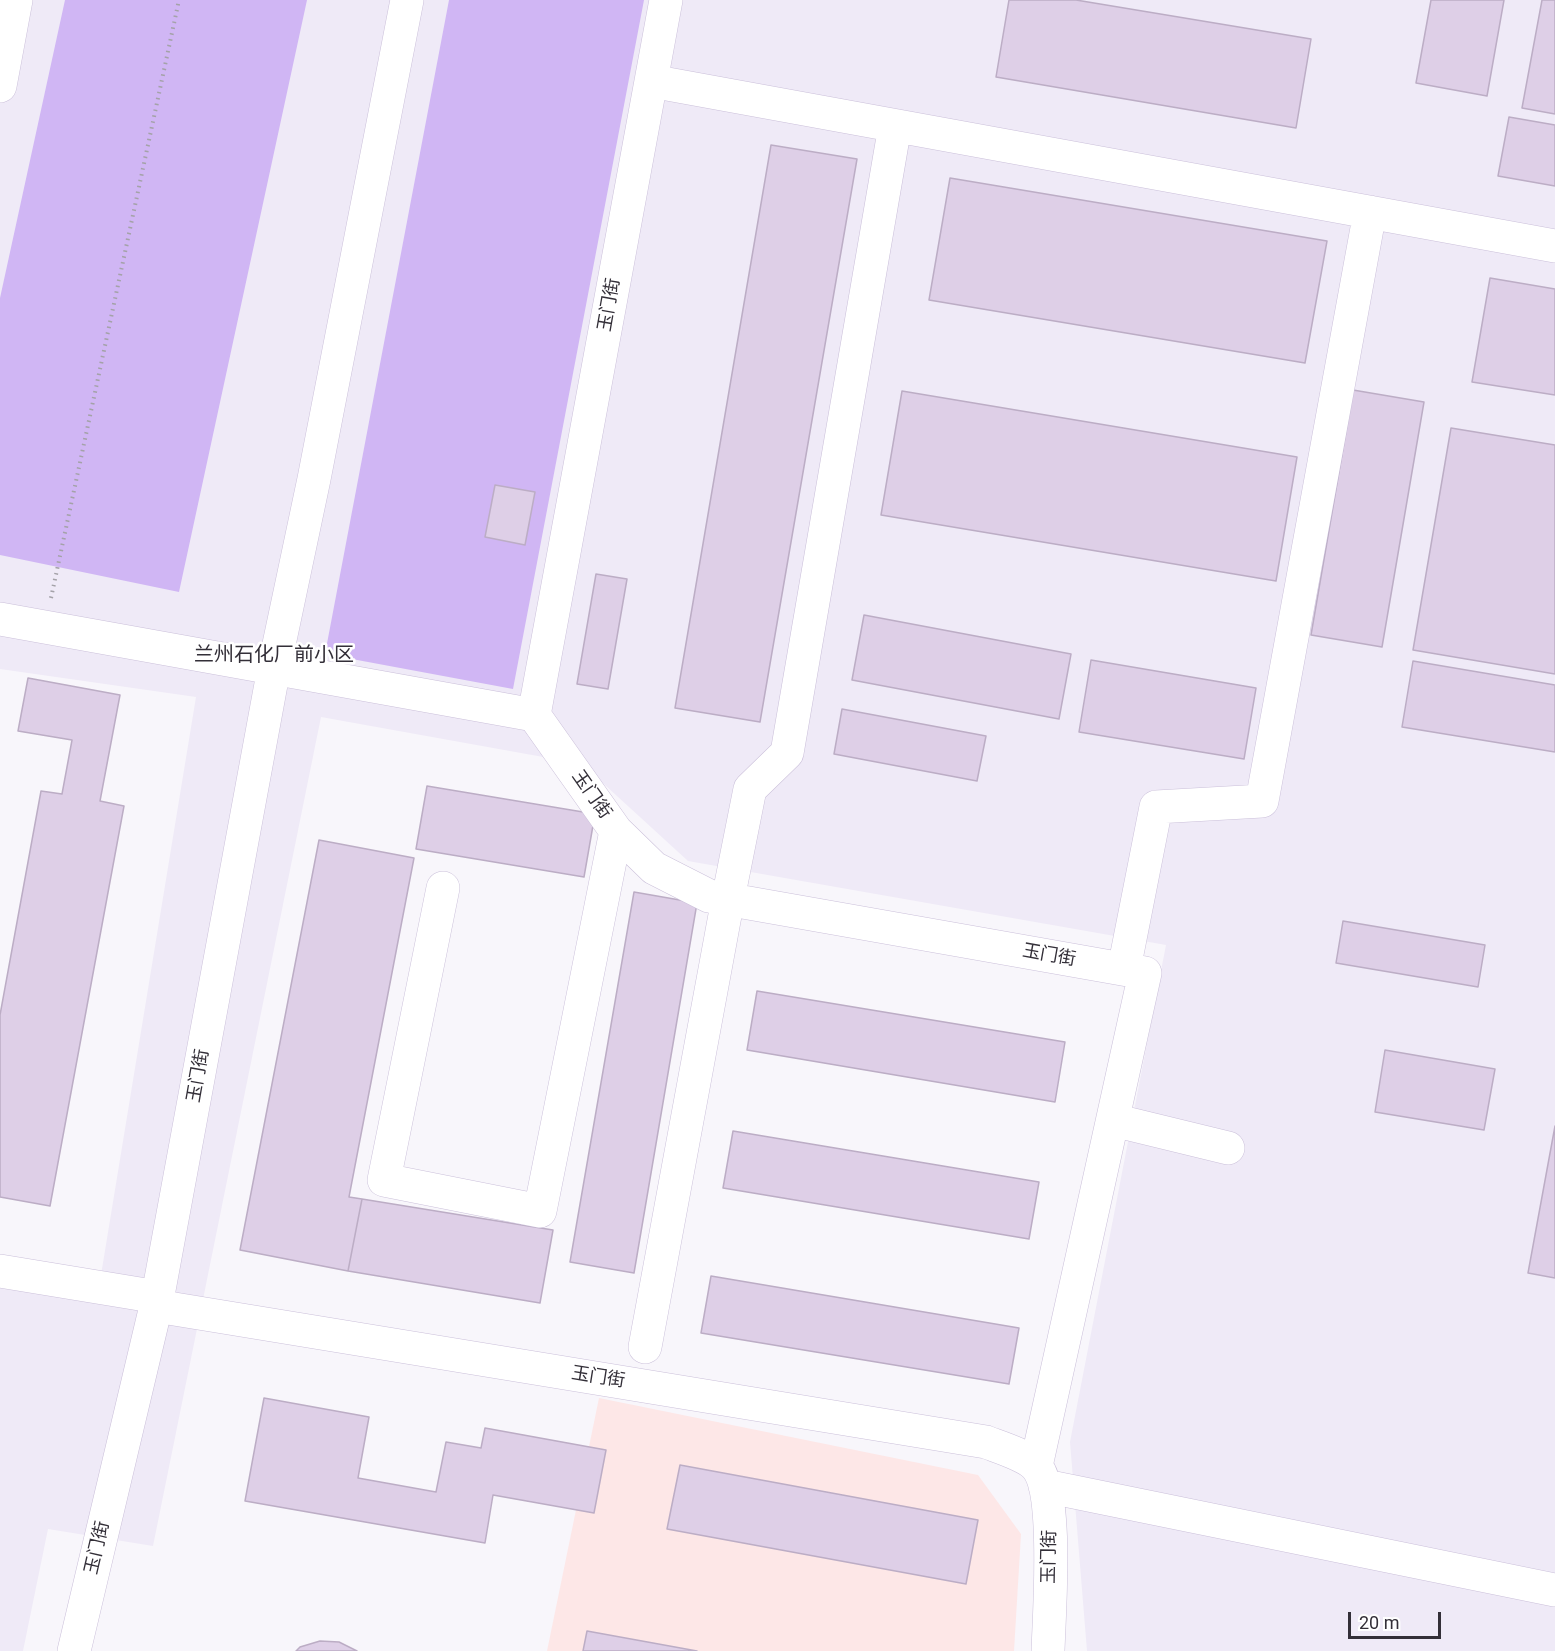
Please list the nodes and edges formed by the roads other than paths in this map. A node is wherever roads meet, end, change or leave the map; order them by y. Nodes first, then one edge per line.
1 (16, 0) edge
2 (407, 0) edge
3 (666, 0) edge
4 (651, 81) junction
5 (0, 86) edge
6 (895, 126) junction
7 (1370, 212) junction
8 (1555, 246) edge
9 (0, 619) edge
10 (274, 668) junction
11 (534, 715) junction
12 (616, 831) junction
13 (443, 888) dead end
14 (728, 899) junction
15 (1124, 969) junction
16 (1113, 1120) junction
17 (1228, 1148) dead end
18 (0, 1271) edge
19 (157, 1302) junction
20 (645, 1347) dead end
21 (1040, 1476) junction
22 (1555, 1590) edge
23 (74, 1651) edge
24 (1048, 1651) edge

1 - 5 street
2 - 10 street, 玉门街
3 - 4 street, 玉门街
4 - 6 street
4 - 11 street, 玉门街
6 - 7 street
6 - 14 street
7 - 8 street
7 - 15 street
9 - 10 street
10 - 11 street
10 - 19 street, 玉门街
11 - 12 street, 玉门街
12 - 13 street
12 - 14 street, 玉门街
14 - 15 street, 玉门街
14 - 20 street
15 - 16 street, 玉门街
16 - 17 street
16 - 21 street, 玉门街
18 - 19 street
19 - 21 street, 玉门街
19 - 23 street, 玉门街
21 - 22 street
21 - 24 street, 玉门街

